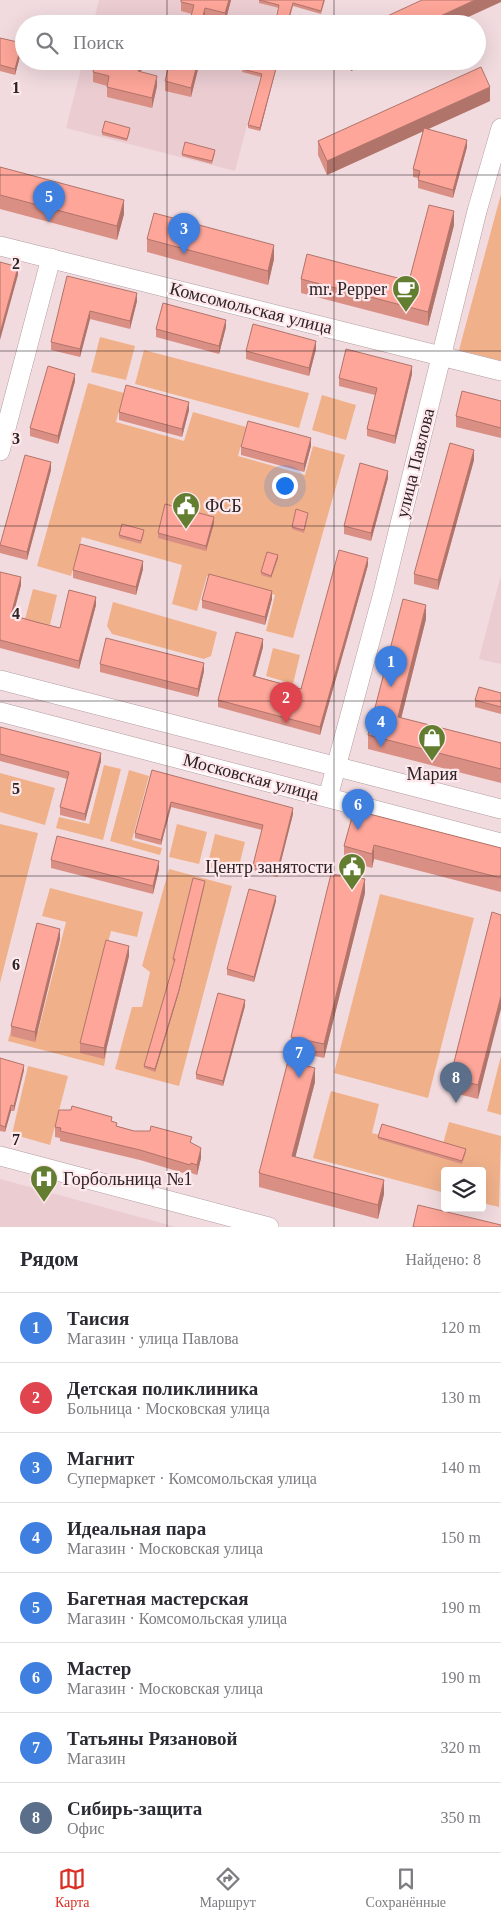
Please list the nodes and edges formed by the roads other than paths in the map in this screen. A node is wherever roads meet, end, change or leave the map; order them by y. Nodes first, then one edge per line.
1 (501, 128) edge
2 (0, 246) edge
3 (51, 258) junction
4 (442, 356) junction
5 (501, 371) edge
6 (0, 451) edge
7 (0, 680) edge
8 (0, 712) edge
9 (336, 767) junction
10 (328, 798) junction
11 (501, 809) edge
12 (501, 843) edge
13 (0, 1156) edge
14 (269, 1227) edge

1 - 4 street, улица Павлова
2 - 3 street, Комсомольская улица
3 - 4 street, Комсомольская улица
3 - 6 street
4 - 5 street, Комсомольская улица
4 - 9 street, улица Павлова
7 - 9 street, Московская улица
8 - 10 street, Московская улица
9 - 10 street, улица Павлова
9 - 11 street, Московская улица
10 - 12 street, Московская улица
13 - 14 street

